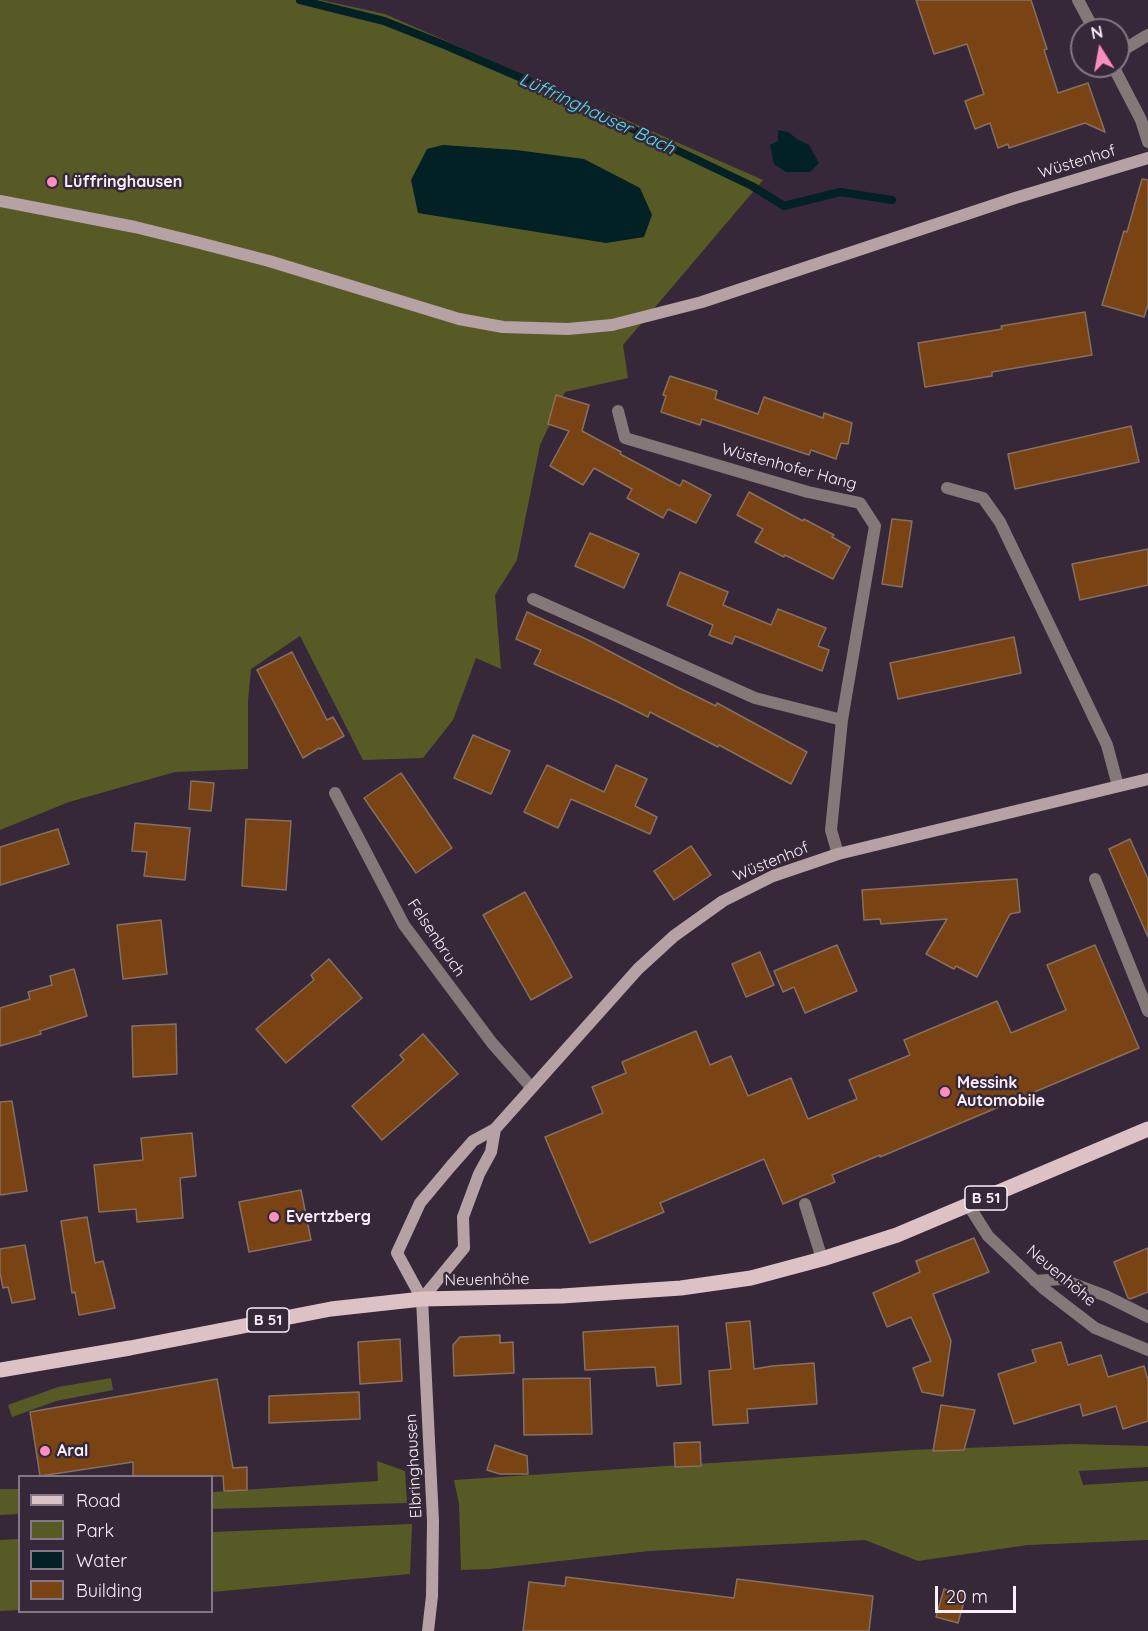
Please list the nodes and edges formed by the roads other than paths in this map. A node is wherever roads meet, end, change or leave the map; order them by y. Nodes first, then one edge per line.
1 (1078, 0) edge
2 (1088, 18) edge
3 (1148, 35) edge
4 (1130, 46) edge
5 (1119, 78) edge
6 (1148, 142) edge
7 (1148, 158) edge
8 (0, 201) edge
9 (618, 411) dead end
10 (947, 488) dead end
11 (533, 599) dead end
12 (842, 720) junction
13 (1148, 779) edge
14 (1118, 786) junction
15 (335, 793) dead end
16 (838, 854) junction
17 (1095, 879) dead end
18 (1148, 1011) edge
19 (531, 1088) junction
20 (495, 1129) junction
21 (1148, 1129) edge
22 (805, 1204) dead end
23 (969, 1206) junction
24 (822, 1259) junction
25 (1035, 1281) junction
26 (422, 1299) junction
27 (1148, 1317) edge
28 (1148, 1350) edge
29 (0, 1370) edge
30 (428, 1631) edge

1 - 2 street
3 - 4 street
5 - 6 street
7 - 8 main road, Wüstenhof
9 - 12 street, Wüstenhofer Hang
10 - 14 street
11 - 12 street
12 - 16 street, Wüstenhofer Hang
13 - 14 main road, Wüstenhof
14 - 16 main road, Wüstenhof
15 - 19 street, Felsenbruch
16 - 19 main road, Wüstenhof
17 - 18 street
19 - 20 main road, Wüstenhof
20 - 26 main road, Wüstenhof
20 - 26 main road, Wüstenhof
21 - 23 main road, Neuenhöhe / B 51
22 - 24 street
23 - 24 main road, Neuenhöhe / B 51
23 - 25 street, Neuenhöhe
24 - 26 main road, Neuenhöhe / B 51
25 - 27 street
25 - 28 street, Neuenhöhe
26 - 29 main road, Neuenhöhe / B 51
26 - 30 main road, Elbringhausen

